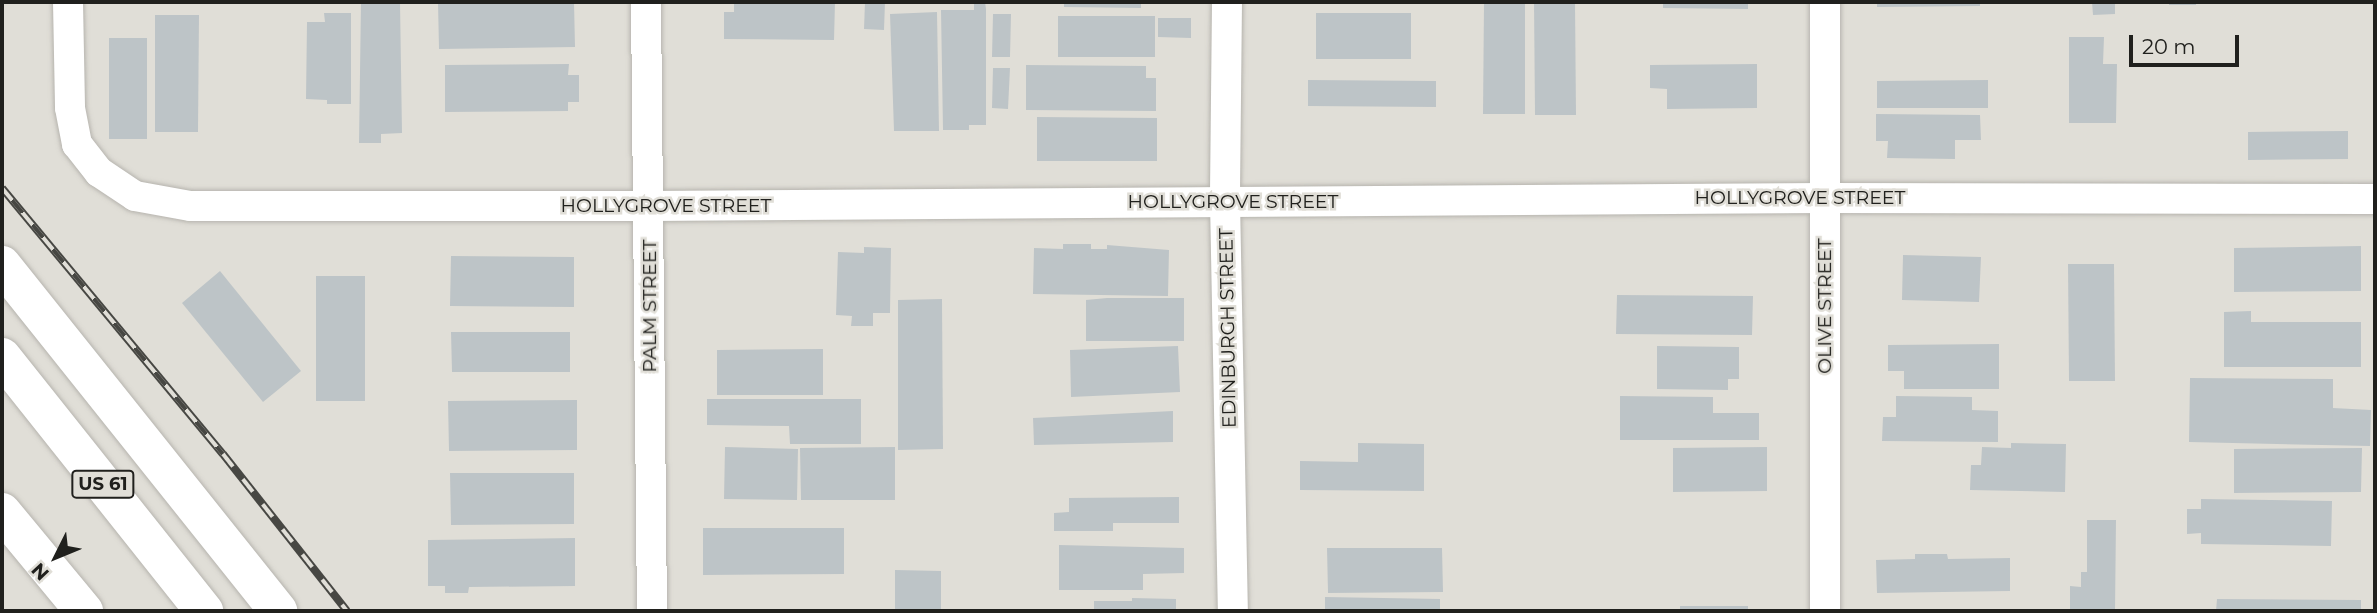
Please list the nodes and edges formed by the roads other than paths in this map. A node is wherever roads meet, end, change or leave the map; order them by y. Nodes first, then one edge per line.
1 (68, 2) edge
2 (646, 2) edge
3 (1227, 2) edge
4 (1825, 2) edge
5 (1825, 198) junction
6 (2375, 199) edge
7 (1225, 201) junction
8 (650, 206) junction
9 (2, 265) edge
10 (2, 357) edge
11 (2, 512) edge
12 (84, 611) edge
13 (204, 611) edge
14 (278, 611) edge
15 (652, 611) edge
16 (1233, 611) edge
17 (1825, 611) edge

1 - 8 street, HOLLYGROVE STREET
2 - 8 street, PALM STREET
3 - 7 street, EDINBURGH STREET
4 - 5 street, OLIVE STREET
5 - 6 street, HOLLYGROVE STREET
5 - 7 street, HOLLYGROVE STREET
5 - 17 street, OLIVE STREET
7 - 8 street, HOLLYGROVE STREET
7 - 16 street, EDINBURGH STREET
8 - 15 street, PALM STREET
9 - 14 highway
10 - 13 highway, US 61
11 - 12 highway

